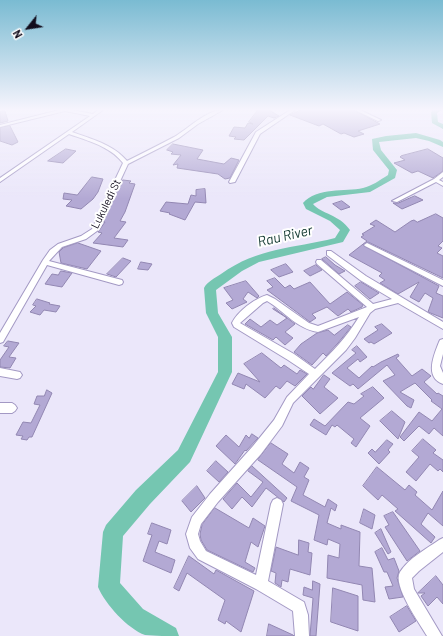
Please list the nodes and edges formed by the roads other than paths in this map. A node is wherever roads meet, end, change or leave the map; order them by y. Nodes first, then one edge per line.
1 (59, 140) edge
2 (86, 140) edge
3 (172, 140) edge
4 (254, 140) edge
5 (126, 163) junction
6 (443, 174) edge
7 (0, 180) edge
8 (436, 180) junction
9 (232, 182) dead end
10 (443, 184) edge
11 (395, 201) dead end
12 (367, 245) dead end
13 (329, 253) dead end
14 (45, 262) junction
15 (320, 262) dead end
16 (119, 282) dead end
17 (443, 283) edge
18 (398, 300) junction
19 (370, 309) junction
20 (443, 326) edge
21 (0, 340) edge
22 (443, 342) edge
23 (0, 372) edge
24 (316, 374) junction
25 (17, 375) dead end
26 (443, 380) edge
27 (0, 408) edge
28 (12, 408) dead end
29 (277, 504) dead end
30 (443, 544) edge
31 (261, 584) junction
32 (302, 636) edge
33 (435, 636) edge

1 - 7 street
2 - 5 street
3 - 5 street, Lukuledi St
4 - 9 street
5 - 14 street, Lukuledi St
6 - 8 street
8 - 10 street
8 - 11 street
12 - 17 street
13 - 18 street
14 - 16 street
14 - 21 street, Lukuledi St
15 - 19 street
18 - 19 street
18 - 20 street
19 - 24 street
19 - 24 street
22 - 26 street
23 - 25 street
24 - 31 street
27 - 28 street
29 - 31 street
30 - 33 street
31 - 32 street

